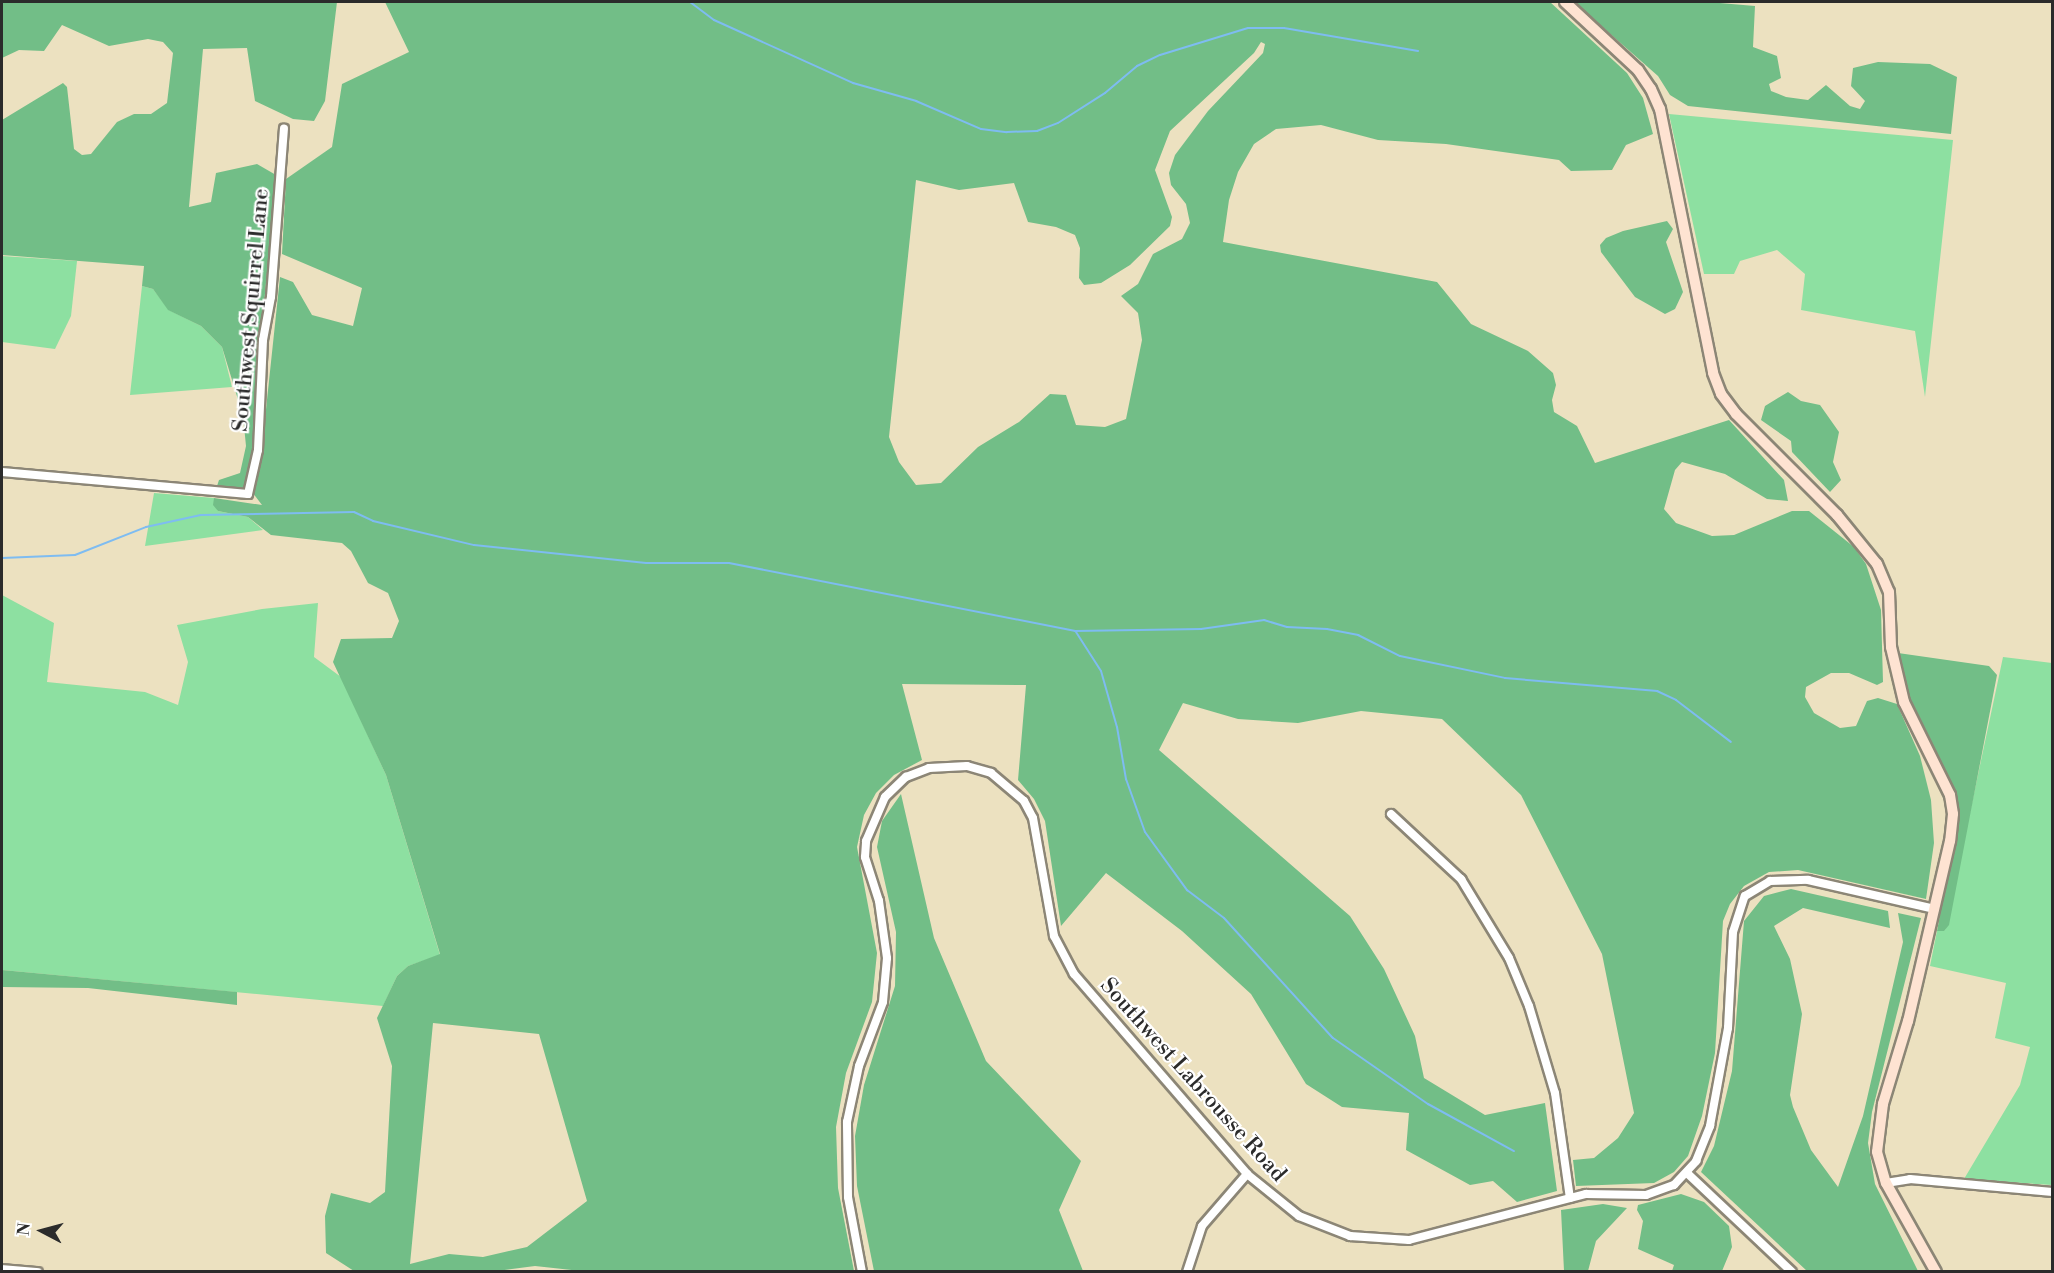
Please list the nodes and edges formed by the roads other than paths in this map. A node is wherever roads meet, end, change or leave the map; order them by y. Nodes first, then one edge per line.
1 (1565, 2) edge
2 (284, 128) dead end
3 (2, 472) edge
4 (1390, 814) dead end
5 (1935, 909) junction
6 (1687, 1173) junction
7 (1247, 1174) junction
8 (1886, 1183) junction
9 (2052, 1192) edge
10 (1570, 1198) junction
11 (2, 1269) edge
12 (38, 1272) edge
13 (862, 1272) edge
14 (1187, 1272) edge
15 (1792, 1272) edge
16 (1936, 1272) edge

1 - 5 street
2 - 3 street, Southwest Squirrel Lane
4 - 10 street
5 - 6 street
5 - 8 street
6 - 10 street, Southwest Labrousse Road
6 - 15 street
7 - 10 street, Southwest Labrousse Road
7 - 13 street, Southwest Labrousse Road
7 - 14 street
8 - 9 street
8 - 16 street
11 - 12 street

